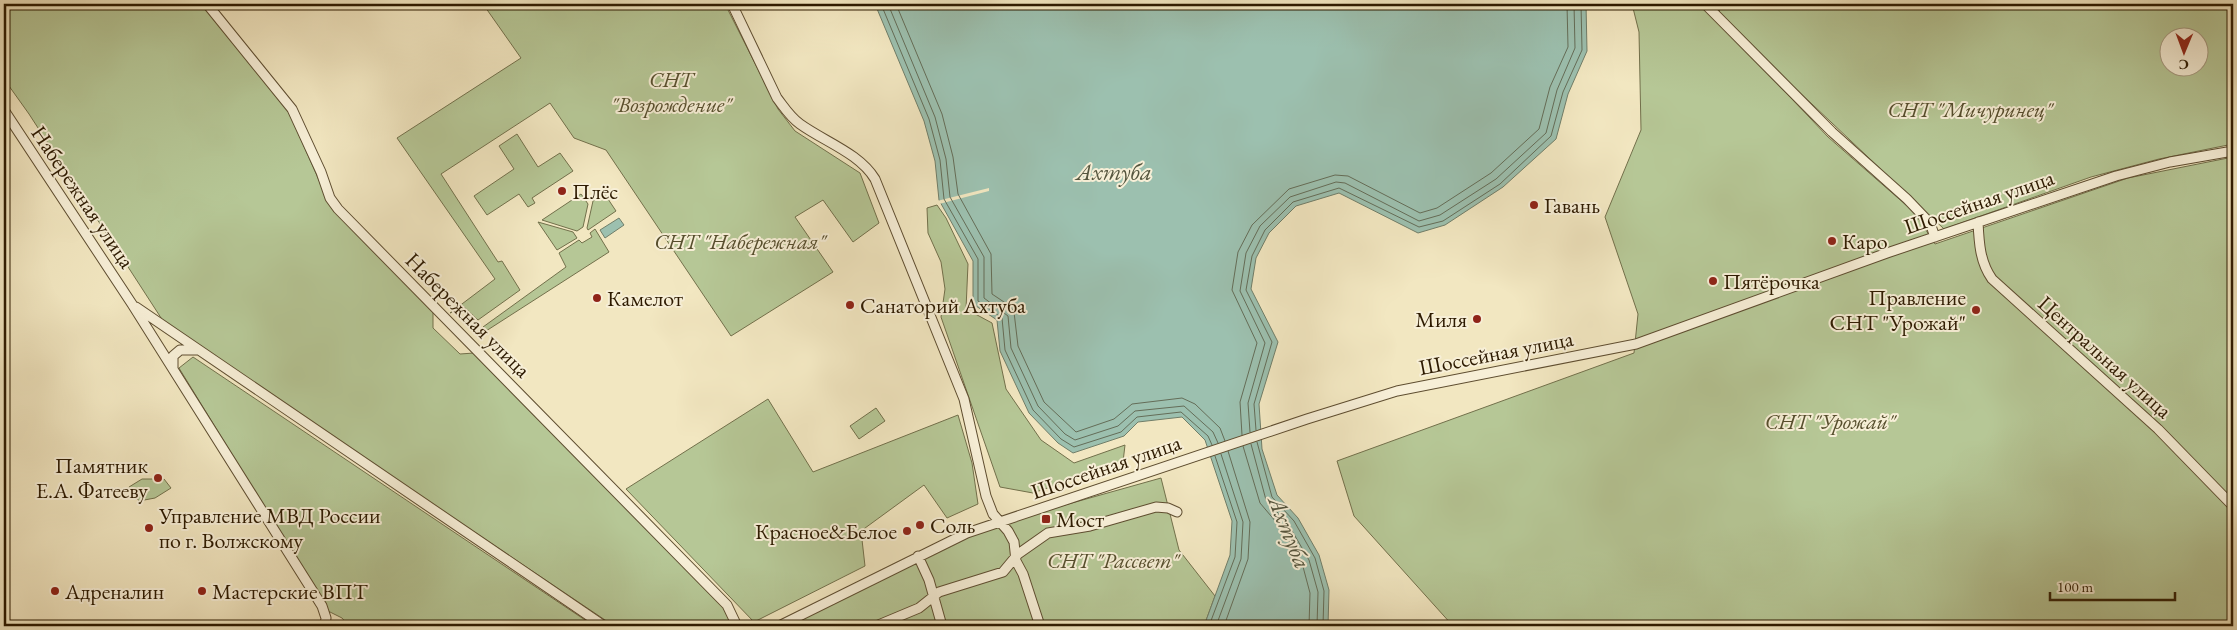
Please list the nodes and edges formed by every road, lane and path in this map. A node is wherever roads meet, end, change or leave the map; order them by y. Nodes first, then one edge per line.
1 (207, 4) edge
2 (732, 4) edge
3 (1705, 4) edge
4 (4, 112) edge
5 (2233, 151) edge
6 (1978, 222) junction
7 (1935, 237) junction
8 (132, 304) junction
9 (197, 350) junction
10 (173, 369) junction
11 (2233, 506) edge
12 (1177, 512) dead end
13 (999, 522) junction
14 (918, 556) junction
15 (1016, 557) junction
16 (933, 595) junction
17 (325, 626) edge
18 (604, 626) edge
19 (738, 626) edge
20 (778, 626) edge
21 (876, 626) edge
22 (942, 626) edge
23 (1040, 626) edge

1 - 19 street, Набережная улица
2 - 13 street
3 - 7 street
4 - 8 street, Набережная улица
5 - 6 street, Шоссейная улица
6 - 7 street, Шоссейная улица
6 - 11 street, Центральная улица
7 - 13 street, Шоссейная улица
8 - 9 street, Набережная улица
8 - 10 street, Набережная улица
9 - 10 street
9 - 18 street, Набережная улица
10 - 17 street, Набережная улица
12 - 15 street
13 - 14 street, Шоссейная улица
13 - 15 street
14 - 16 street
14 - 20 street, Шоссейная улица
15 - 16 street
15 - 23 street
16 - 21 street
16 - 22 street

